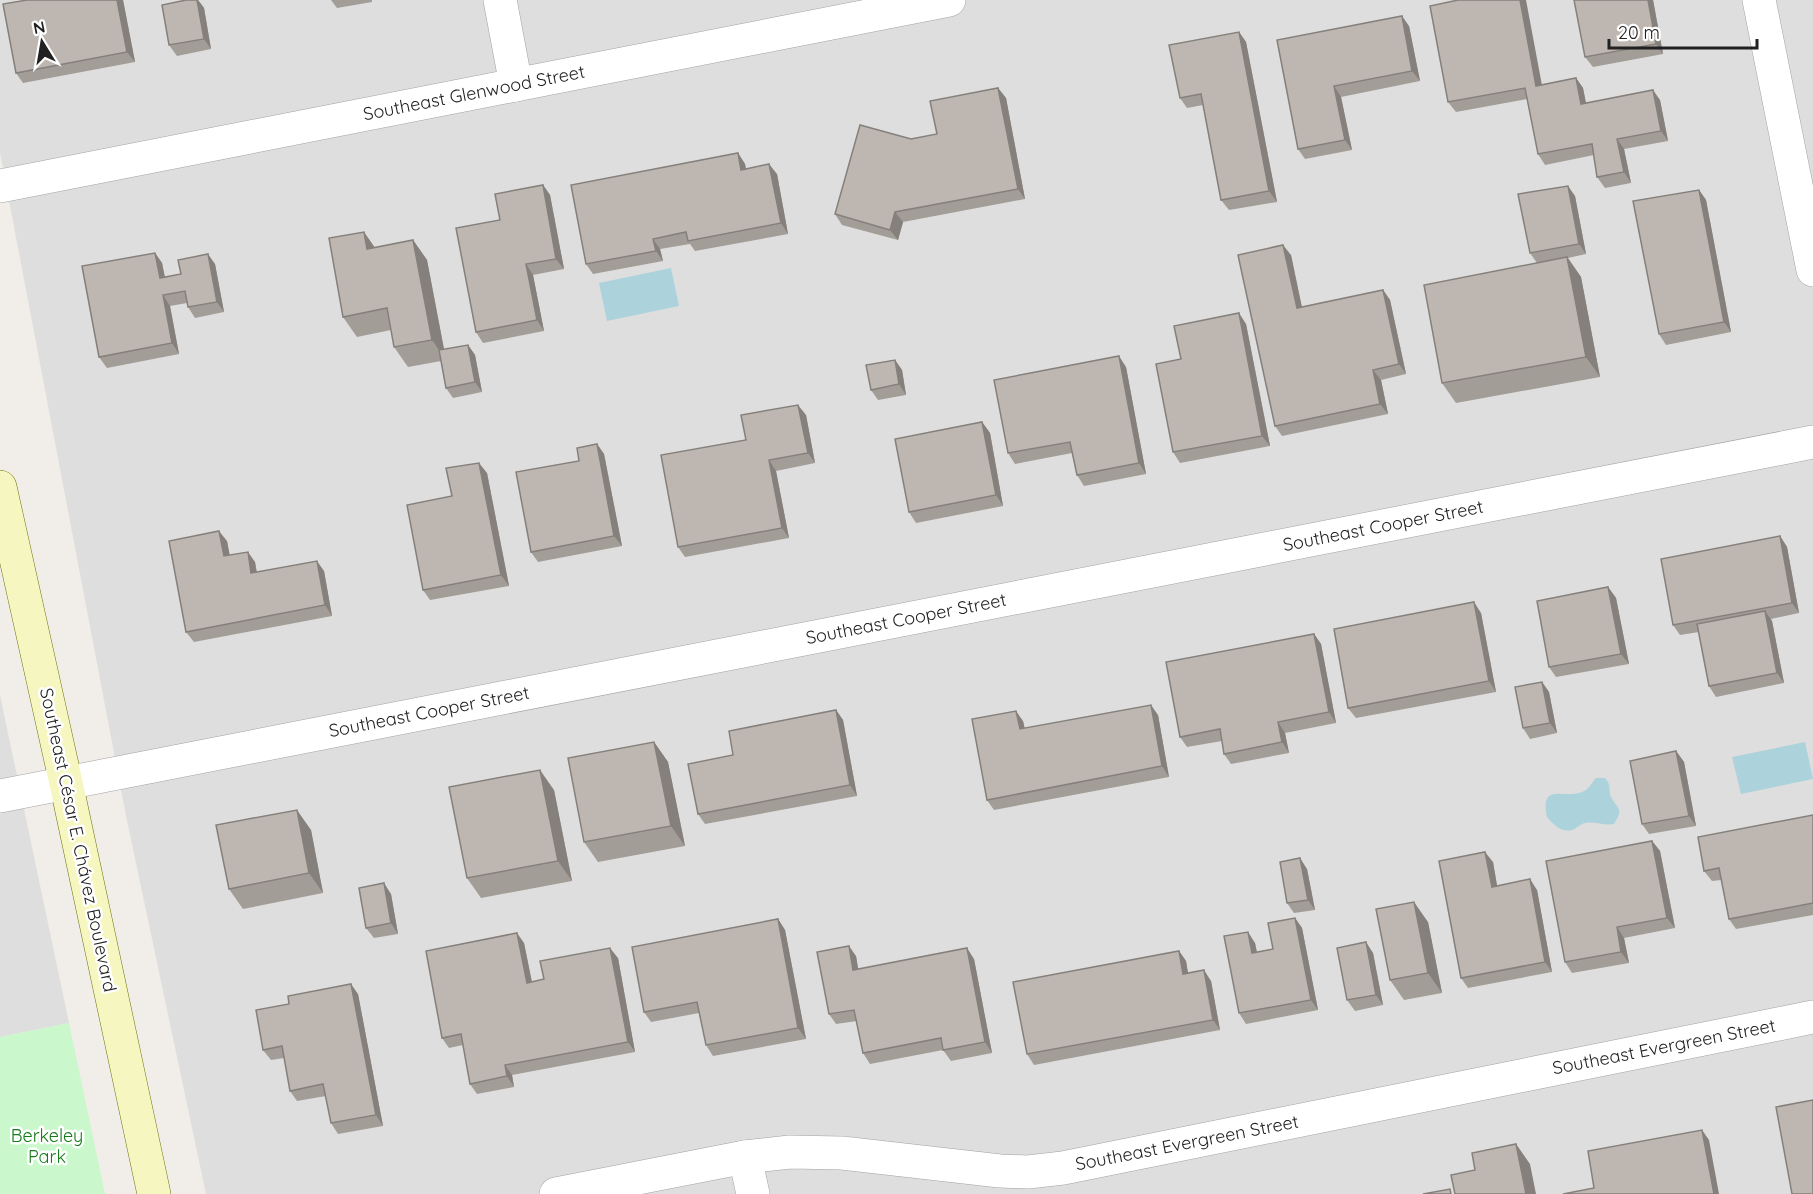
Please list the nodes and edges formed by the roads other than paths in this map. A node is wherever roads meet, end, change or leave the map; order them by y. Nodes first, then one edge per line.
1 (500, 0) edge
2 (949, 0) edge
3 (1759, 0) edge
4 (516, 85) junction
5 (0, 186) edge
6 (1813, 270) edge
7 (1813, 442) edge
8 (0, 487) edge
9 (66, 783) junction
10 (0, 796) edge
11 (1813, 1017) edge
12 (745, 1157) junction
13 (154, 1194) edge
14 (556, 1194) edge
15 (753, 1194) edge

1 - 4 street
2 - 4 street, Southeast Glenwood Street
3 - 6 street
4 - 5 street, Southeast Glenwood Street
7 - 9 street, Southeast Cooper Street
8 - 9 street, Southeast César E. Chávez Boulevard
9 - 10 street, Southeast Cooper Street
9 - 13 street, Southeast César E. Chávez Boulevard
11 - 12 street, Southeast Evergreen Street
12 - 14 street, Southeast Evergreen Street
12 - 15 street

